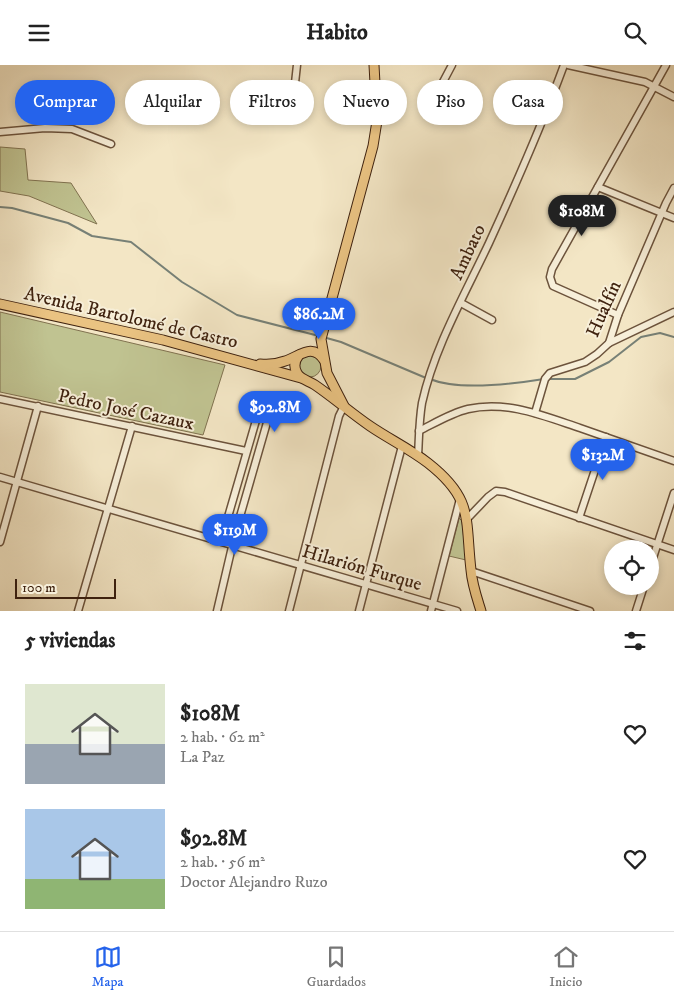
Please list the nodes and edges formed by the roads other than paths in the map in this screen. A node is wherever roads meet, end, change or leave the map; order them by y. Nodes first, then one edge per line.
1 (297, 65) edge
2 (374, 65) edge
3 (452, 65) edge
4 (564, 65) edge
5 (568, 65) edge
6 (666, 65) edge
7 (295, 80) edge
8 (444, 80) edge
9 (654, 87) junction
10 (674, 97) edge
11 (0, 132) edge
12 (111, 144) dead end
13 (598, 187) junction
14 (674, 188) edge
15 (662, 213) junction
16 (674, 218) edge
17 (461, 303) junction
18 (0, 304) edge
19 (674, 312) edge
20 (618, 315) junction
21 (492, 320) dead end
22 (321, 339) junction
23 (609, 343) junction
24 (301, 354) junction
25 (324, 363) junction
26 (255, 364) junction
27 (304, 379) junction
28 (0, 399) edge
29 (38, 407) junction
30 (344, 407) junction
31 (534, 413) junction
32 (132, 426) junction
33 (420, 431) junction
34 (606, 437) junction
35 (402, 446) junction
36 (246, 451) junction
37 (418, 456) junction
38 (674, 461) edge
39 (0, 477) edge
40 (17, 482) junction
41 (674, 493) edge
42 (460, 499) junction
43 (107, 508) junction
44 (579, 518) junction
45 (467, 519) junction
46 (645, 540) edge
47 (658, 540) edge
48 (221, 541) junction
49 (0, 542) edge
50 (234, 545) junction
51 (659, 545) edge
52 (674, 550) edge
53 (302, 566) junction
54 (471, 571) junction
55 (366, 585) junction
56 (641, 595) edge
57 (432, 608) edge
58 (78, 611) edge
59 (217, 611) edge
60 (289, 611) edge
61 (359, 611) edge
62 (457, 611) edge
63 (481, 611) edge
64 (590, 611) edge
65 (636, 611) edge

1 - 7 street
2 - 22 main road
3 - 8 street
4 - 17 street, Ambato
5 - 9 street
6 - 9 street
9 - 10 street
9 - 13 street
11 - 12 street
13 - 15 street
13 - 20 street
14 - 15 street, Hualfín
15 - 16 street
15 - 20 street, Hualfín
17 - 21 street
17 - 33 street, Ambato
18 - 26 main road, Avenida Bartolomé de Castro
19 - 23 street
20 - 23 street, Hualfín
22 - 24 main road, Avenida Bartolomé de Castro
22 - 25 main road, Avenida Bartolomé de Castro
23 - 31 street, Hualfín
24 - 25 main road
24 - 26 main road, Avenida Bartolomé de Castro
24 - 27 main road
25 - 27 main road
25 - 30 main road, Avenida Bartolomé de Castro
26 - 27 main road, Avenida Bartolomé de Castro
27 - 30 main road, Avenida Bartolomé de Castro
28 - 29 street, Pedro José Cazaux
29 - 32 street, Pedro José Cazaux
29 - 40 street
30 - 35 main road, Avenida Bartolomé de Castro
30 - 53 street
31 - 33 street
31 - 34 street
32 - 36 street, Pedro José Cazaux
32 - 43 street
33 - 37 street, Ambato
34 - 38 street
34 - 44 street
35 - 37 main road, Avenida Bartolomé de Castro
35 - 55 street
36 - 48 street
36 - 50 street
37 - 42 main road, Avenida Bartolomé de Castro
39 - 40 street, Hilarión Furque
40 - 43 street, Hilarión Furque
40 - 49 street
41 - 47 street
42 - 45 main road, Avenida Bartolomé de Castro
42 - 57 street
43 - 48 street, Hilarión Furque
43 - 58 street
44 - 45 street
44 - 46 street
45 - 54 main road, Avenida Bartolomé de Castro
48 - 50 street, Hilarión Furque
50 - 53 street, Hilarión Furque
50 - 59 street
51 - 52 street
53 - 55 street, Hilarión Furque
53 - 60 street
54 - 63 main road, Avenida Bartolomé de Castro
54 - 64 street
55 - 57 street, Hilarión Furque
55 - 61 street
56 - 65 street
57 - 62 street, Hilarión Furque

